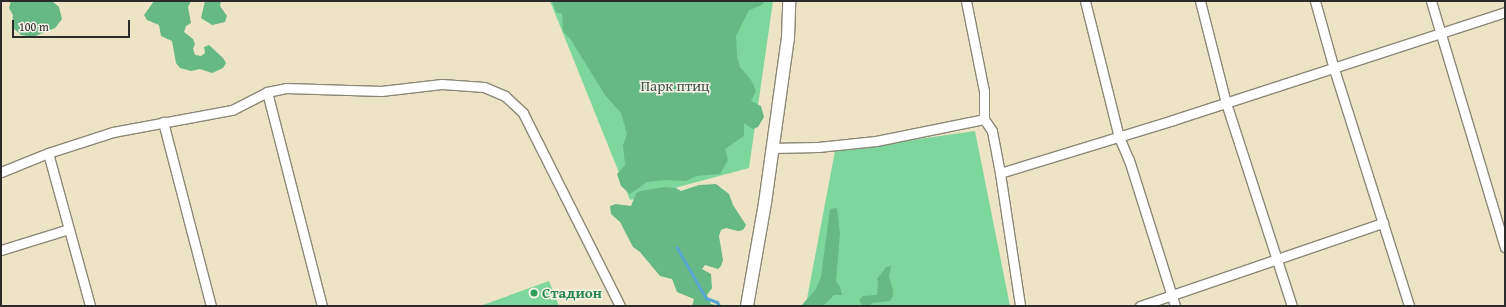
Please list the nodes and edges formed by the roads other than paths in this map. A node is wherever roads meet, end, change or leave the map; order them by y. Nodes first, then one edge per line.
1 (790, 1) edge
2 (966, 1) edge
3 (1085, 1) edge
4 (1200, 1) edge
5 (1315, 1) edge
6 (1431, 1) edge
7 (1505, 12) edge
8 (1440, 34) junction
9 (1334, 69) junction
10 (267, 92) junction
11 (1226, 103) junction
12 (984, 119) junction
13 (163, 122) junction
14 (1119, 137) junction
15 (772, 148) junction
16 (48, 153) junction
17 (1, 172) edge
18 (1000, 173) junction
19 (1383, 223) junction
20 (69, 229) junction
21 (1505, 247) edge
22 (1, 250) edge
23 (1276, 259) junction
24 (1172, 296) junction
25 (90, 306) edge
26 (211, 306) edge
27 (322, 306) edge
28 (620, 306) edge
29 (747, 306) edge
30 (1020, 306) edge
31 (1140, 306) edge
32 (1175, 306) edge
33 (1292, 306) edge
34 (1409, 306) edge

1 - 15 main road
2 - 12 street
3 - 14 street
4 - 11 street
5 - 9 street
6 - 8 street
7 - 8 street
8 - 9 street
8 - 21 street
9 - 11 street
9 - 19 street
10 - 13 street
10 - 27 street
10 - 28 street
11 - 14 street
11 - 23 street
12 - 15 street
12 - 18 street
13 - 16 street
13 - 26 street
14 - 18 street
14 - 24 street
15 - 29 main road
16 - 17 street
16 - 20 street
18 - 30 street
19 - 23 street
19 - 34 street
20 - 22 street
20 - 25 street
23 - 24 street
23 - 33 street
24 - 31 street
24 - 32 street

